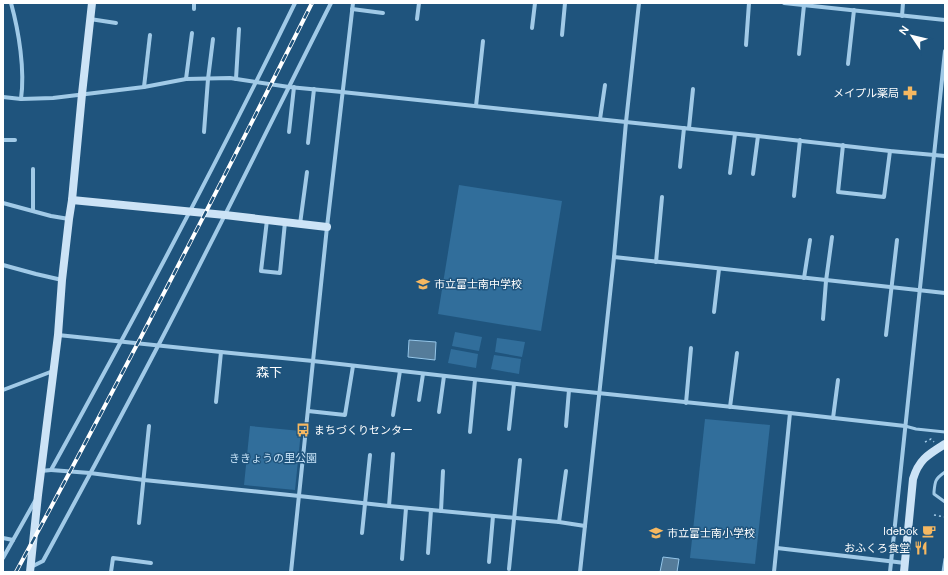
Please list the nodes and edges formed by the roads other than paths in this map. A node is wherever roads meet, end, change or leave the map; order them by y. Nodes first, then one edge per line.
1 (11, 3) edge
2 (92, 3) edge
3 (194, 3) edge
4 (295, 3) edge
5 (331, 3) edge
6 (353, 3) edge
7 (418, 3) edge
8 (535, 3) edge
9 (565, 3) edge
10 (639, 3) edge
11 (749, 3) edge
12 (784, 3) edge
13 (903, 3) edge
14 (804, 5) junction
15 (194, 9) dead end
16 (352, 9) junction
17 (854, 10) junction
18 (384, 13) dead end
19 (902, 16) junction
20 (90, 19) junction
21 (417, 19) dead end
22 (945, 20) edge
23 (116, 23) dead end
24 (532, 28) dead end
25 (239, 29) dead end
26 (192, 33) dead end
27 (150, 35) dead end
28 (562, 35) dead end
29 (213, 39) dead end
30 (483, 41) dead end
31 (746, 45) dead end
32 (945, 51) edge
33 (799, 54) dead end
34 (848, 64) dead end
35 (186, 79) junction
36 (208, 79) junction
37 (236, 79) junction
38 (256, 82) junction
39 (605, 85) dead end
40 (144, 87) junction
41 (289, 87) junction
42 (294, 87) junction
43 (314, 89) junction
44 (693, 89) dead end
45 (342, 92) junction
46 (82, 94) junction
47 (3, 97) edge
48 (21, 99) junction
49 (476, 106) junction
50 (600, 119) junction
51 (626, 122) junction
52 (684, 128) junction
53 (689, 128) junction
54 (204, 132) dead end
55 (289, 132) dead end
56 (735, 134) junction
57 (758, 136) junction
58 (3, 140) edge
59 (15, 140) dead end
60 (800, 140) junction
61 (308, 143) dead end
62 (843, 145) junction
63 (890, 151) junction
64 (934, 154) junction
65 (945, 156) edge
66 (680, 167) dead end
67 (33, 169) dead end
68 (307, 172) dead end
69 (730, 173) dead end
70 (753, 174) dead end
71 (794, 196) dead end
72 (662, 197) dead end
73 (72, 200) junction
74 (3, 203) edge
75 (33, 210) junction
76 (190, 211) junction
77 (226, 215) junction
78 (69, 219) junction
79 (267, 219) junction
80 (285, 222) junction
81 (300, 224) junction
82 (327, 227) junction
83 (832, 237) dead end
84 (810, 240) dead end
85 (897, 240) dead end
86 (614, 257) junction
87 (656, 262) junction
88 (3, 265) edge
89 (719, 269) junction
90 (804, 278) junction
91 (62, 280) junction
92 (826, 281) junction
93 (891, 287) junction
94 (919, 290) junction
95 (945, 293) edge
96 (714, 312) dead end
97 (823, 319) dead end
98 (58, 335) junction
99 (886, 335) dead end
100 (122, 341) junction
101 (159, 345) junction
102 (691, 348) dead end
103 (221, 352) junction
104 (737, 353) dead end
105 (313, 361) junction
106 (353, 366) junction
107 (54, 371) junction
108 (400, 371) junction
109 (422, 374) junction
110 (444, 376) junction
111 (476, 380) junction
112 (838, 380) dead end
113 (514, 384) junction
114 (3, 390) edge
115 (569, 390) junction
116 (598, 393) junction
117 (418, 400) dead end
118 (216, 402) dead end
119 (686, 402) junction
120 (730, 407) junction
121 (308, 412) junction
122 (439, 412) dead end
123 (790, 413) junction
124 (393, 415) dead end
125 (833, 418) junction
126 (149, 426) dead end
127 (566, 426) dead end
128 (905, 426) junction
129 (509, 429) dead end
130 (470, 432) dead end
131 (945, 432) edge
132 (945, 444) edge
133 (393, 454) dead end
134 (370, 456) dead end
135 (520, 460) dead end
136 (52, 470) junction
137 (41, 471) junction
138 (443, 471) dead end
139 (566, 471) dead end
140 (945, 472) edge
141 (90, 473) junction
142 (144, 480) junction
143 (38, 495) junction
144 (299, 496) junction
145 (945, 502) edge
146 (365, 503) junction
147 (389, 506) junction
148 (406, 508) junction
149 (431, 510) junction
150 (441, 511) junction
151 (493, 516) junction
152 (515, 518) junction
153 (559, 522) junction
154 (139, 523) dead end
155 (585, 526) junction
156 (362, 533) dead end
157 (3, 538) edge
158 (13, 540) junction
159 (777, 548) junction
160 (428, 553) dead end
161 (3, 558) edge
162 (402, 559) dead end
163 (945, 559) edge
164 (891, 561) junction
165 (489, 562) dead end
166 (151, 563) dead end
167 (905, 563) junction
168 (509, 569) dead end
169 (30, 570) edge
170 (111, 572) edge
171 (291, 572) edge
172 (580, 572) edge
173 (774, 572) edge
174 (890, 572) edge
175 (904, 572) edge
176 (942, 572) edge

1 - 48 street
2 - 20 street
3 - 15 street
4 - 38 street
5 - 41 street
6 - 16 street
7 - 21 street
8 - 24 street
9 - 28 street
10 - 51 street
11 - 31 street
12 - 14 street
13 - 19 street
14 - 17 street
14 - 33 street
16 - 18 street
16 - 45 street
17 - 19 street
17 - 34 street
19 - 22 street
20 - 23 street
20 - 46 street
25 - 37 street
26 - 35 street
27 - 40 street
29 - 36 street
30 - 49 street
32 - 64 street
35 - 36 street
35 - 40 street
36 - 37 street
36 - 54 street
37 - 38 street
38 - 41 street
38 - 76 street
39 - 50 street
40 - 46 street
41 - 42 street
41 - 77 street
42 - 43 street
42 - 55 street
43 - 45 street
43 - 61 street
44 - 53 street
45 - 49 street
45 - 82 street
46 - 48 street
46 - 73 street
47 - 48 street
49 - 50 street
50 - 51 street
51 - 52 street
51 - 86 street
52 - 53 street
52 - 66 street
53 - 56 street
56 - 57 street
56 - 69 street
57 - 60 street
57 - 70 street
58 - 59 street
60 - 62 street
60 - 71 street
62 - 63 street
62 - 63 street
63 - 64 street
64 - 65 street
64 - 94 street
67 - 75 street
68 - 81 street
72 - 87 street
73 - 76 street
73 - 78 street
74 - 75 street
75 - 78 street
76 - 77 street
76 - 100 street
77 - 79 street
77 - 101 street
78 - 91 street
79 - 80 street
79 - 80 street
80 - 81 street
81 - 82 street
82 - 105 street
83 - 92 street
84 - 90 street
85 - 93 street
86 - 87 street
86 - 116 street
87 - 89 street
88 - 91 street
89 - 90 street
89 - 96 street
90 - 92 street
91 - 98 street
92 - 93 street
92 - 97 street
93 - 94 street
93 - 99 street
94 - 95 street
94 - 128 street
98 - 100 street
98 - 107 street
100 - 101 street
100 - 136 street
101 - 103 street
101 - 141 street
102 - 119 street
103 - 105 street
103 - 118 street
104 - 120 street
105 - 106 street
105 - 121 street
106 - 108 street
106 - 121 street
107 - 114 street
107 - 137 street
108 - 109 street
108 - 124 street
109 - 110 street
109 - 117 street
110 - 111 street
110 - 122 street
111 - 113 street
111 - 130 street
112 - 125 street
113 - 115 street
113 - 129 street
115 - 116 street
115 - 127 street
116 - 119 street
116 - 155 street
119 - 120 street
120 - 123 street
121 - 144 street
123 - 125 street
123 - 159 street
125 - 128 street
126 - 142 street
128 - 131 lane
128 - 164 street
132 - 167 street
133 - 147 street
134 - 146 street
135 - 152 street
136 - 137 street
136 - 141 street
137 - 143 street
138 - 150 street
139 - 153 street
140 - 145 lane
141 - 142 street
141 - 169 street
142 - 144 street
142 - 154 street
143 - 158 street
143 - 169 street
144 - 146 street
144 - 171 street
146 - 147 street
146 - 156 street
147 - 148 street
148 - 149 street
148 - 162 street
149 - 150 street
149 - 160 street
150 - 151 street
151 - 152 street
151 - 165 street
152 - 153 street
152 - 168 street
153 - 155 street
155 - 172 street
157 - 158 street
158 - 161 street
159 - 164 street
159 - 173 street
163 - 176 lane
164 - 167 street
164 - 174 street
166 - 170 street
167 - 175 street

